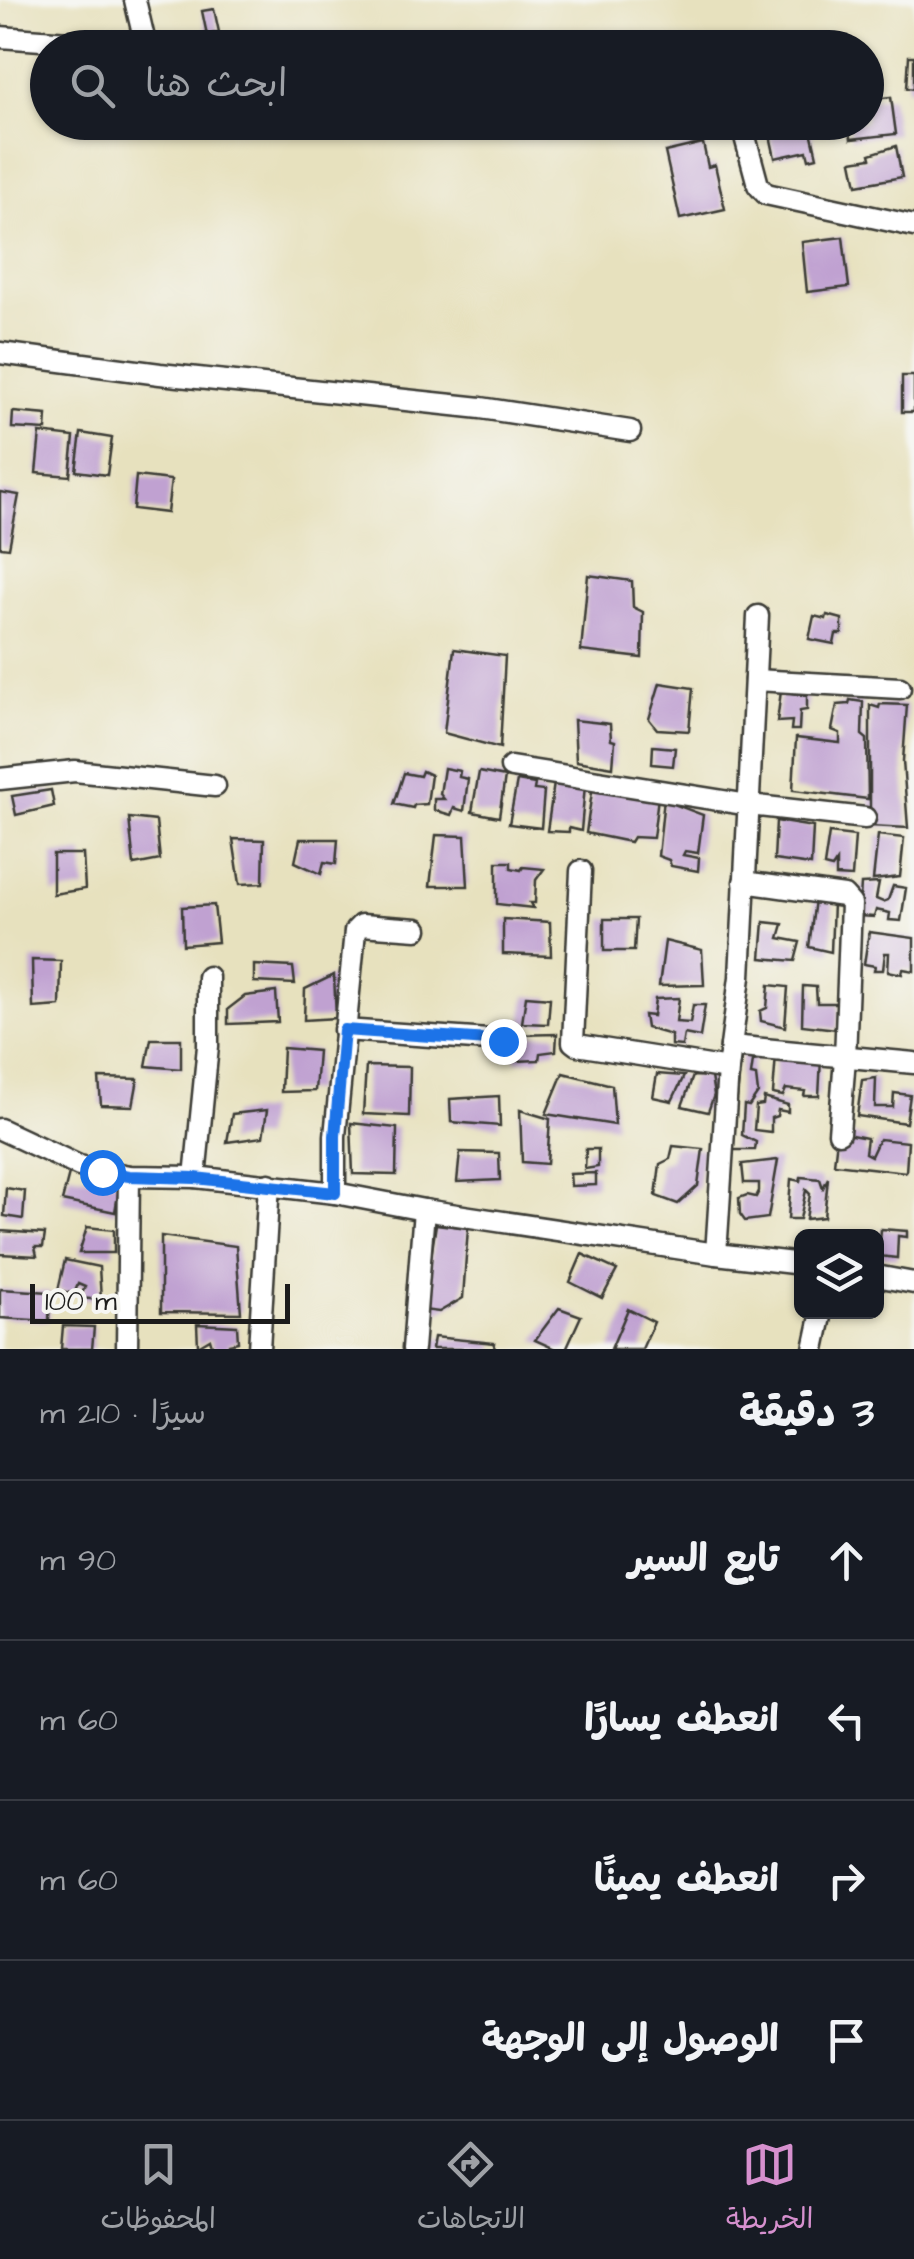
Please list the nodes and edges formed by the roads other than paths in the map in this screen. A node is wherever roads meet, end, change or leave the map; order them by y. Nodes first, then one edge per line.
1 (135, 0) edge
2 (144, 30) edge
3 (0, 37) edge
4 (30, 39) edge
5 (747, 140) edge
6 (914, 226) edge
7 (0, 354) edge
8 (630, 431) dead end
9 (758, 616) dead end
10 (755, 680) junction
11 (900, 688) dead end
12 (512, 768) dead end
13 (0, 778) edge
14 (216, 786) dead end
15 (748, 805) junction
16 (866, 818) dead end
17 (581, 871) dead end
18 (744, 882) junction
19 (417, 930) dead end
20 (208, 977) dead end
21 (344, 1030) junction
22 (503, 1041) dead end
23 (731, 1046) junction
24 (846, 1058) junction
25 (914, 1062) edge
26 (728, 1068) junction
27 (0, 1129) edge
28 (838, 1133) dead end
29 (129, 1176) junction
30 (195, 1178) junction
31 (269, 1184) junction
32 (335, 1193) junction
33 (424, 1210) junction
34 (716, 1254) junction
35 (794, 1263) edge
36 (884, 1278) edge
37 (914, 1284) edge
38 (820, 1319) edge
39 (128, 1349) edge
40 (259, 1349) edge
41 (412, 1349) edge
42 (814, 1349) edge

1 - 2 street
3 - 4 street
5 - 6 street
7 - 8 street
9 - 10 street
10 - 11 street
10 - 15 street
12 - 15 street
13 - 14 street
15 - 16 street
15 - 18 street
17 - 26 street
18 - 23 street
18 - 24 street
19 - 21 street
20 - 30 street
21 - 22 street
21 - 32 street
23 - 24 street
23 - 26 street
24 - 25 street
24 - 28 street
26 - 34 street
27 - 29 street
29 - 30 street
29 - 39 street
30 - 31 street
31 - 32 street
31 - 40 street
32 - 33 street
33 - 34 street
33 - 41 street
34 - 35 street
36 - 37 street
38 - 42 street

